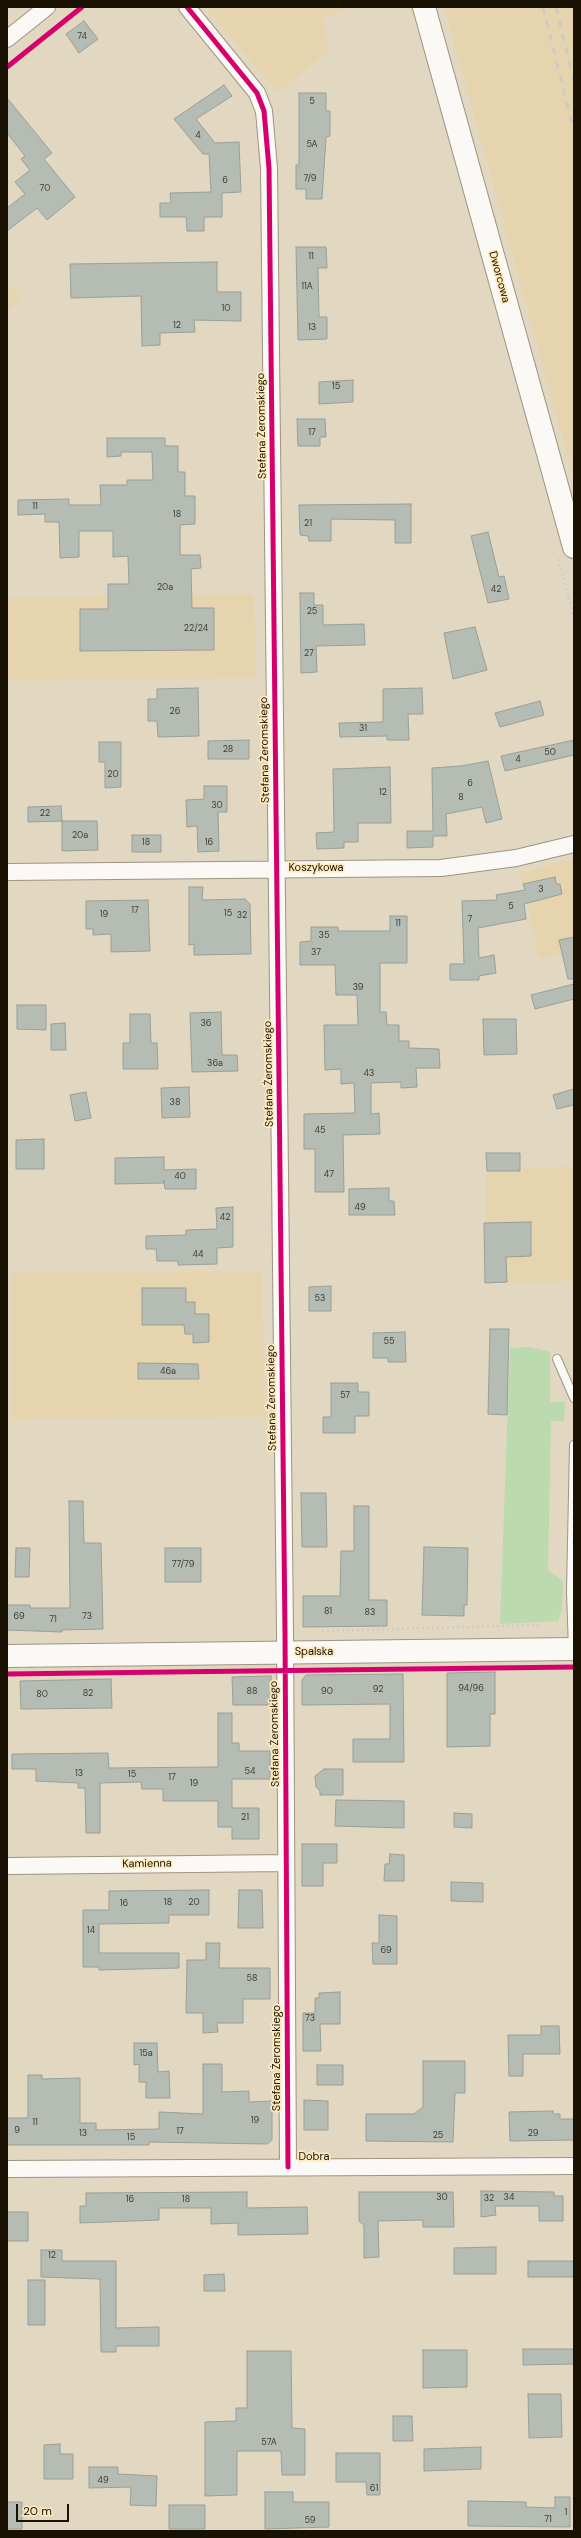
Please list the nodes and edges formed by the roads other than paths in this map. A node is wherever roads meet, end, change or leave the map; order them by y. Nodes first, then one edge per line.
1 (48, 7) edge
2 (187, 7) edge
3 (424, 7) edge
4 (7, 39) edge
5 (574, 547) edge
6 (574, 844) edge
7 (277, 868) junction
8 (7, 872) edge
9 (557, 1360) dead end
10 (574, 1398) edge
11 (574, 1444) edge
12 (573, 1592) edge
13 (574, 1649) edge
14 (284, 1652) junction
15 (7, 1656) edge
16 (286, 1863) junction
17 (7, 1866) edge
18 (574, 2166) edge
19 (288, 2167) junction
20 (7, 2169) edge

1 - 4 street
2 - 7 street, Stefana Żeromskiego
3 - 5 street, Dworcowa
6 - 7 street, Koszykowa
7 - 8 street, Koszykowa
7 - 14 street, Stefana Żeromskiego
9 - 10 lane
11 - 12 lane
12 - 13 lane
13 - 14 street, Spalska
14 - 15 street, Spalska
14 - 16 street, Stefana Żeromskiego
16 - 17 street, Kamienna
16 - 19 street, Stefana Żeromskiego
18 - 19 street, Dobra
19 - 20 street, Dobra

